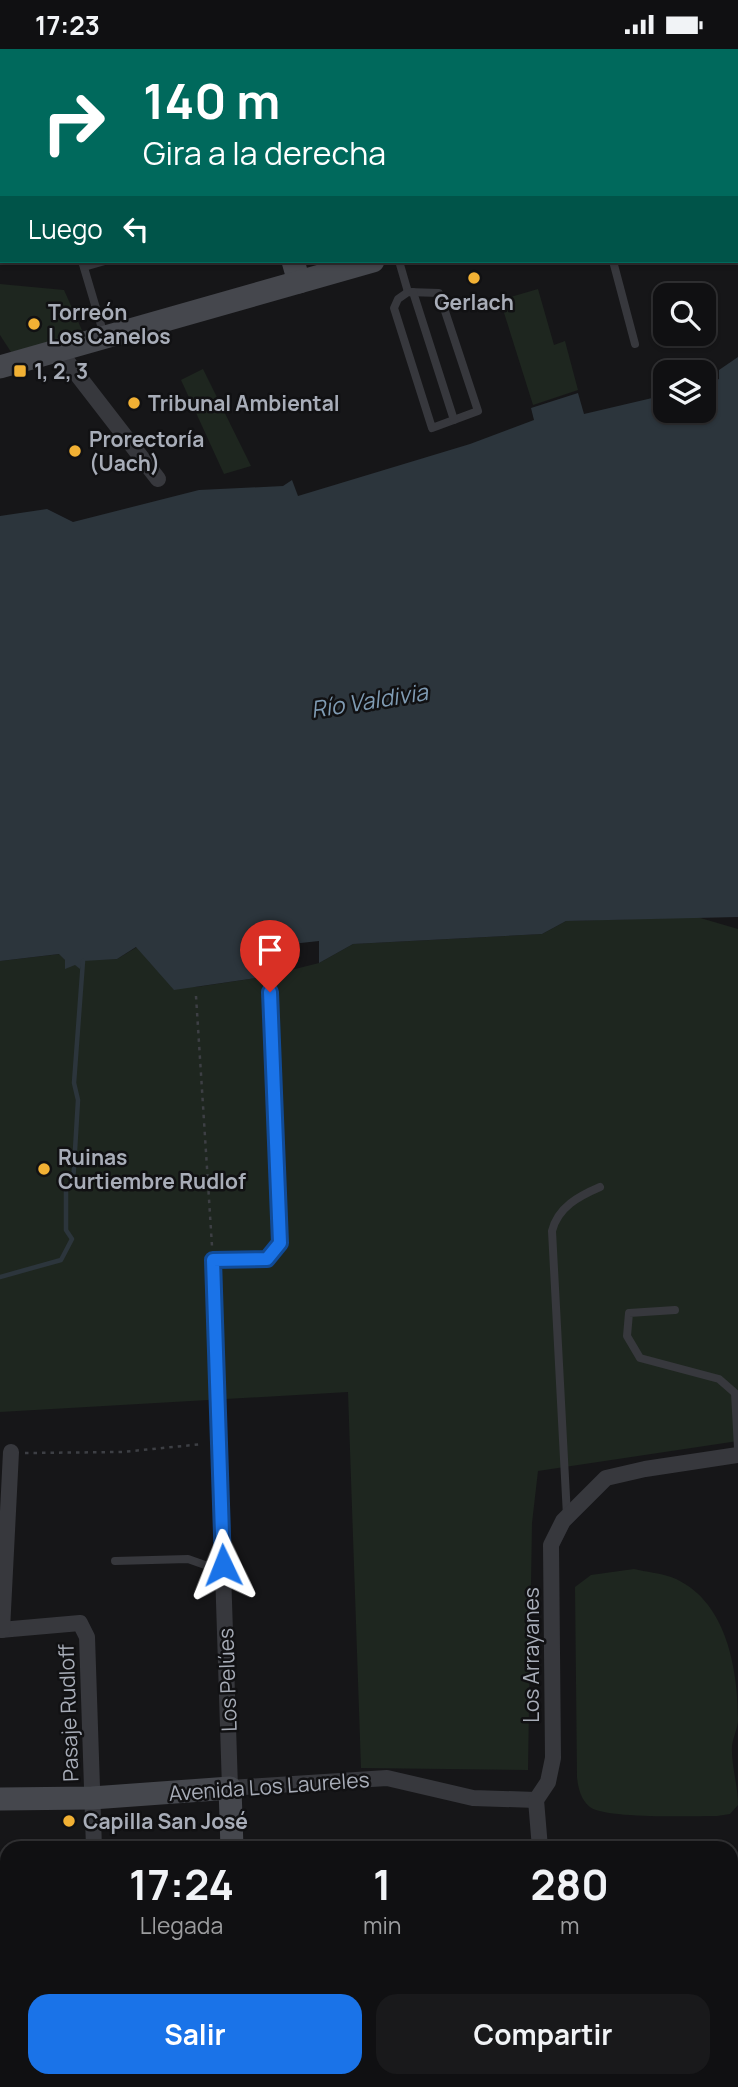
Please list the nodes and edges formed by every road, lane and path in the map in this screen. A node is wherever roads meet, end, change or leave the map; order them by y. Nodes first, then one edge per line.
1 (358, 263) edge
2 (401, 263) edge
3 (614, 263) edge
4 (83, 264) edge
5 (296, 271) edge
6 (411, 292) junction
7 (105, 338) junction
8 (635, 344) dead end
9 (58, 351) junction
10 (1, 362) edge
11 (454, 420) junction
12 (158, 479) dead end
13 (270, 992) dead end
14 (197, 996) dead end
15 (600, 1187) dead end
16 (213, 1260) junction
17 (675, 1310) dead end
18 (219, 1443) junction
19 (738, 1448) edge
20 (11, 1453) joint
21 (738, 1455) edge
22 (567, 1517) junction
23 (115, 1561) dead end
24 (223, 1565) junction
25 (1, 1630) edge
26 (230, 1788) junction
27 (92, 1798) junction
28 (0, 1799) edge
29 (536, 1800) junction
30 (94, 1841) edge
31 (232, 1841) edge
32 (539, 1841) edge

1 - 5 main road
2 - 6 lane
3 - 8 lane
4 - 7 lane
5 - 7 main road
6 - 11 lane
6 - 11 lane
6 - 11 lane
7 - 9 main road
9 - 10 main road
9 - 12 street
13 - 16 lane
14 - 16 path
15 - 22 lane
16 - 18 street, Los Pelúes
17 - 19 lane
18 - 20 path
18 - 24 street, Los Pelúes
20 - 25 street, Pasaje Rudloff
21 - 22 street, Los Arrayanes
22 - 29 street, Los Arrayanes
23 - 24 lane
24 - 26 street, Los Pelúes
25 - 27 street, Pasaje Rudloff
26 - 27 main road, Avenida Los Laureles
26 - 29 street, Avenida Los Laureles
26 - 31 main road, Los Pelúes
27 - 28 main road, Avenida Los Laureles
27 - 30 street
29 - 32 street

